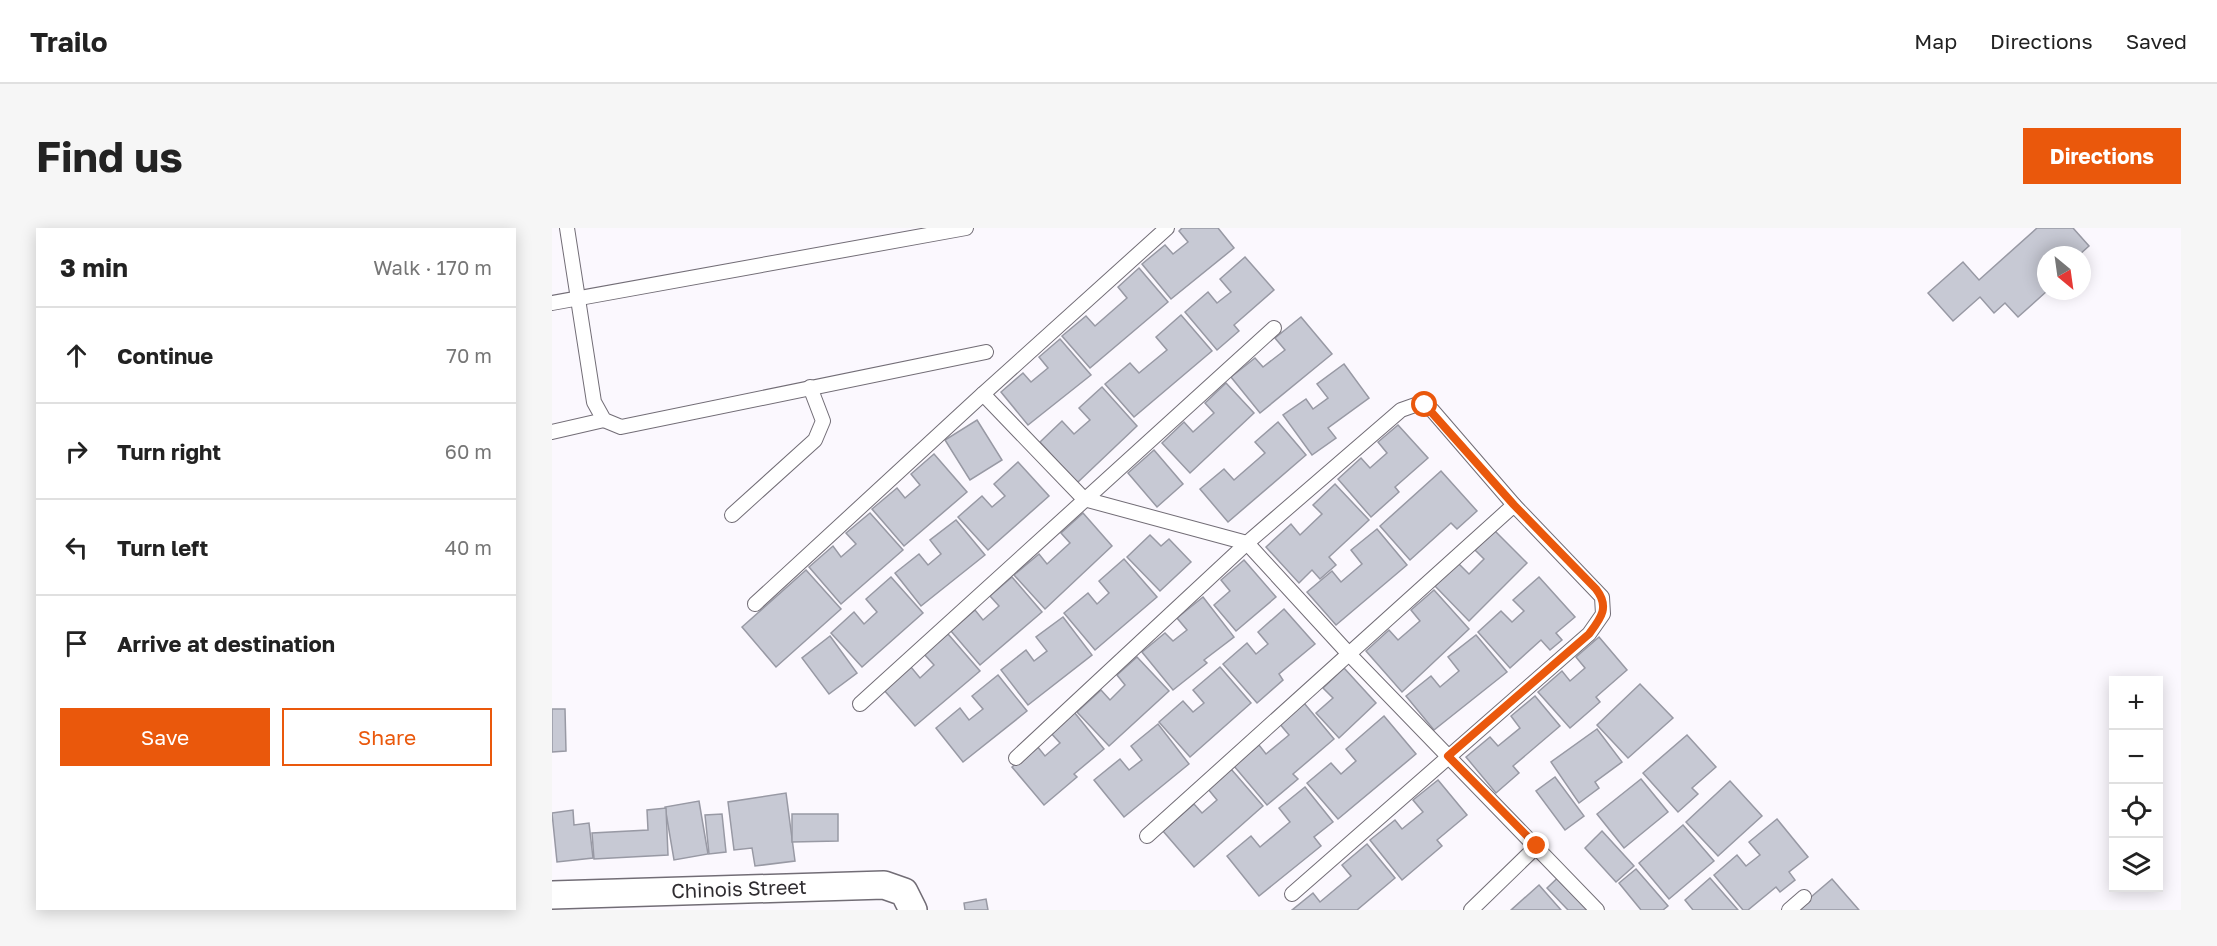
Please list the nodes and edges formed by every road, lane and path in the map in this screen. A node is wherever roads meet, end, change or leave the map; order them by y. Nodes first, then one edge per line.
1 (567, 228) edge
2 (966, 228) edge
3 (1167, 228) edge
4 (577, 299) junction
5 (552, 303) edge
6 (1274, 328) dead end
7 (986, 352) dead end
8 (810, 387) junction
9 (983, 394) junction
10 (604, 420) junction
11 (552, 432) edge
12 (1084, 500) junction
13 (1514, 505) junction
14 (732, 515) dead end
15 (1247, 543) junction
16 (755, 604) dead end
17 (1348, 654) junction
18 (860, 704) dead end
19 (1448, 756) junction
20 (1016, 758) dead end
21 (1147, 836) dead end
22 (1537, 846) junction
23 (1292, 894) dead end
24 (552, 895) edge
25 (1804, 897) dead end
26 (914, 910) edge
27 (1471, 910) edge
28 (1597, 910) edge
29 (1789, 910) edge

1 - 4 lane
2 - 4 lane
3 - 9 lane
4 - 5 lane
4 - 10 lane
6 - 12 lane
7 - 8 lane
8 - 10 lane
8 - 14 lane
9 - 12 lane
9 - 16 lane
10 - 11 lane
12 - 15 lane
12 - 18 lane
13 - 15 lane
13 - 17 lane
13 - 19 lane
15 - 17 lane
15 - 20 lane
17 - 19 lane
17 - 21 lane
19 - 22 lane
19 - 23 lane
22 - 27 lane
22 - 28 lane
24 - 26 street, Chinois Street
25 - 29 lane

